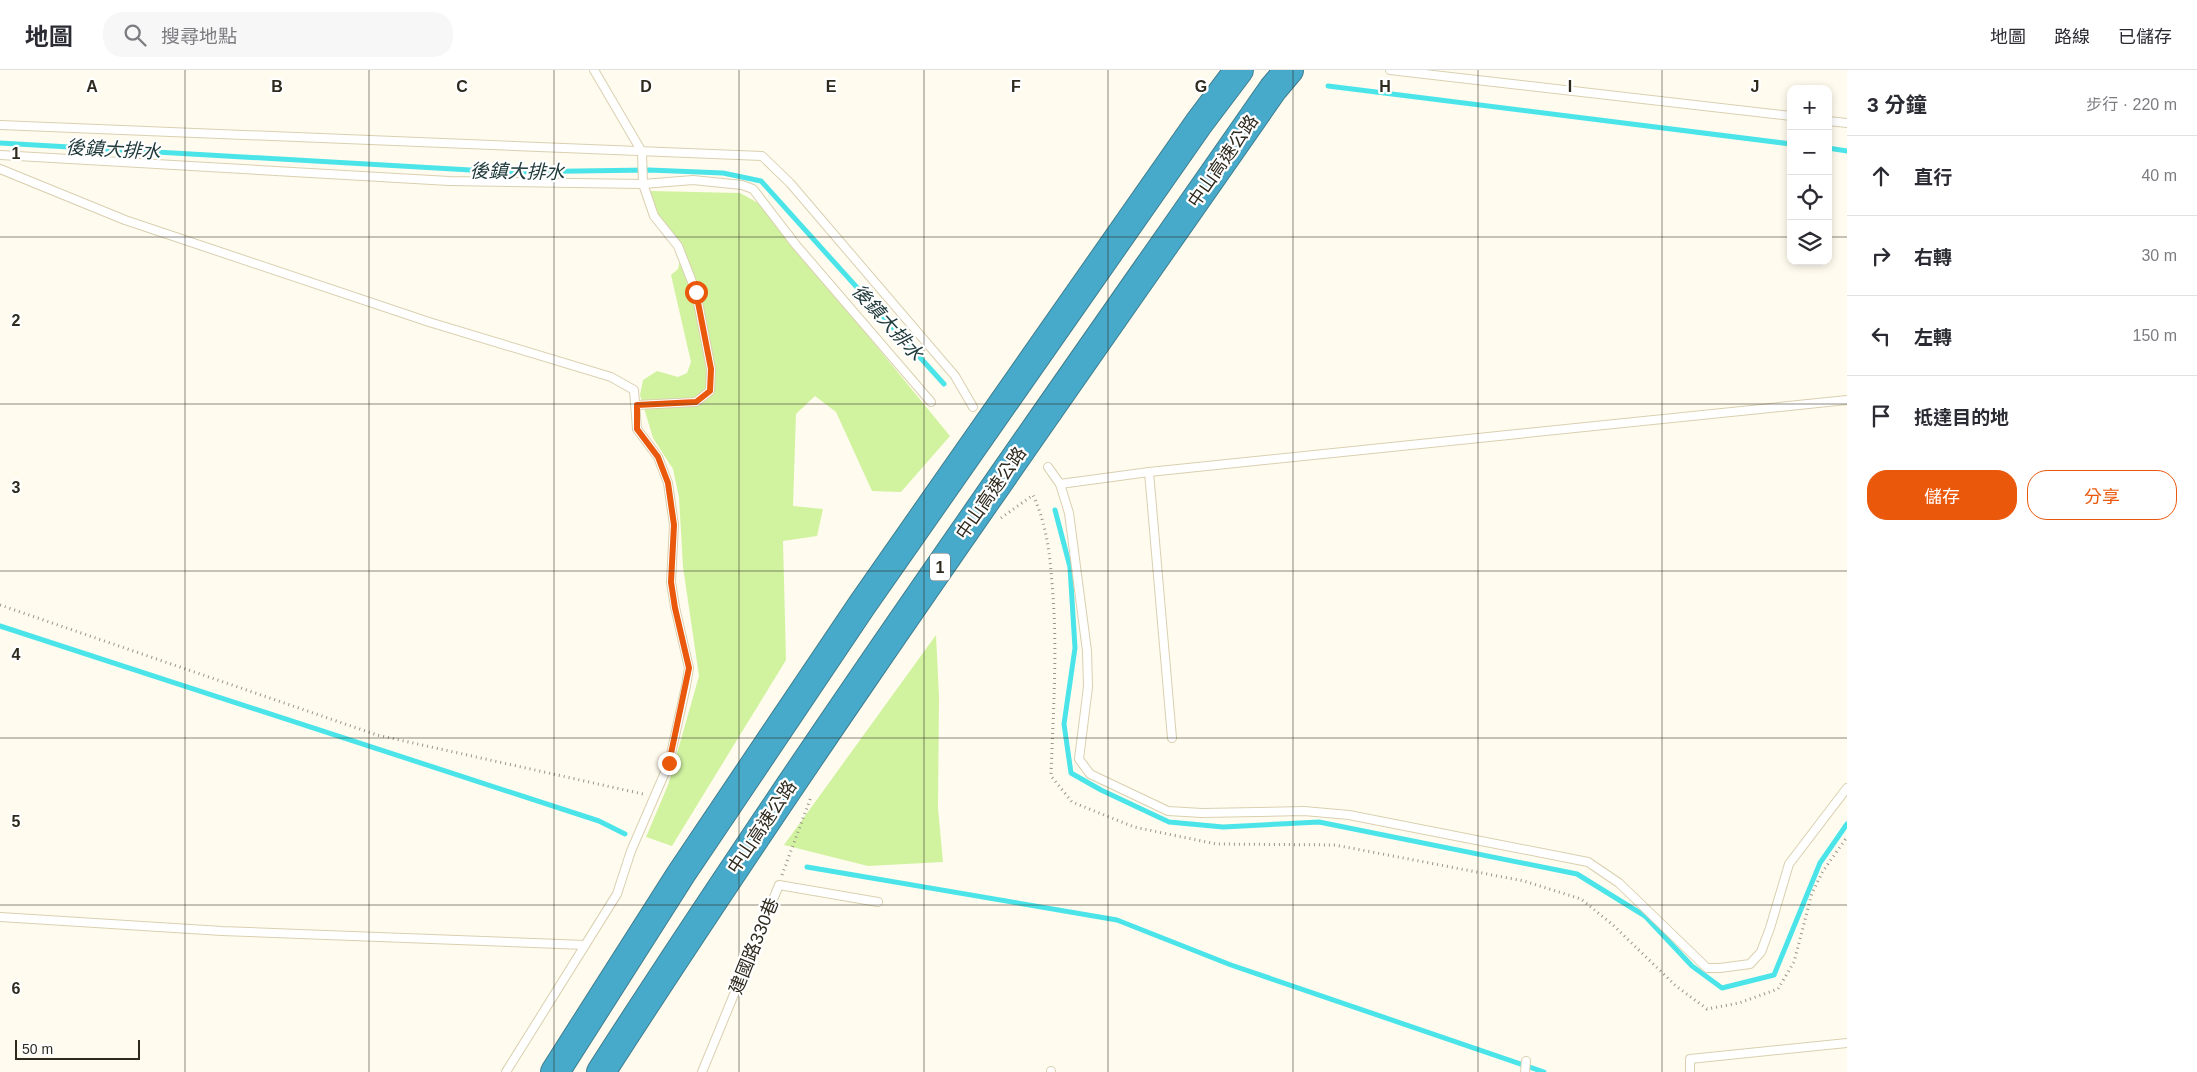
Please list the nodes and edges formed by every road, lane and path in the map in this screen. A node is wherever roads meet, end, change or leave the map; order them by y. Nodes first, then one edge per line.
1 (594, 70) edge
2 (1240, 70) edge
3 (1289, 70) edge
4 (1390, 70) edge
5 (1787, 116) edge
6 (1832, 121) edge
7 (1847, 123) edge
8 (0, 125) edge
9 (0, 156) edge
10 (642, 156) junction
11 (0, 169) edge
12 (643, 181) junction
13 (1847, 400) edge
14 (931, 402) dead end
15 (637, 405) junction
16 (973, 407) dead end
17 (1048, 466) dead end
18 (1149, 472) junction
19 (1060, 484) junction
20 (994, 523) dead end
21 (0, 606) edge
22 (1172, 738) dead end
23 (1847, 788) edge
24 (813, 791) dead end
25 (656, 797) junction
26 (1847, 837) edge
27 (779, 885) junction
28 (878, 902) dead end
29 (0, 917) edge
30 (586, 945) junction
31 (1847, 1043) edge
32 (1526, 1061) dead end
33 (506, 1072) edge
34 (555, 1072) edge
35 (601, 1072) edge
36 (702, 1072) edge
37 (1525, 1072) edge
38 (1690, 1072) edge

1 - 10 lane
2 - 34 highway, 1
3 - 35 highway, 中山高速公路 / 1
4 - 5 lane
6 - 7 lane
8 - 10 lane
9 - 12 lane
10 - 12 lane
10 - 16 lane
11 - 15 lane
12 - 14 lane
12 - 15 lane
13 - 18 lane
15 - 25 lane
17 - 19 lane
18 - 19 lane
18 - 22 lane
19 - 23 lane
20 - 26 path
21 - 25 path
24 - 27 path
25 - 30 lane
27 - 28 lane, 建國路330巷
27 - 36 lane, 建國路330巷
29 - 30 lane
30 - 33 lane
31 - 38 lane
32 - 37 lane

